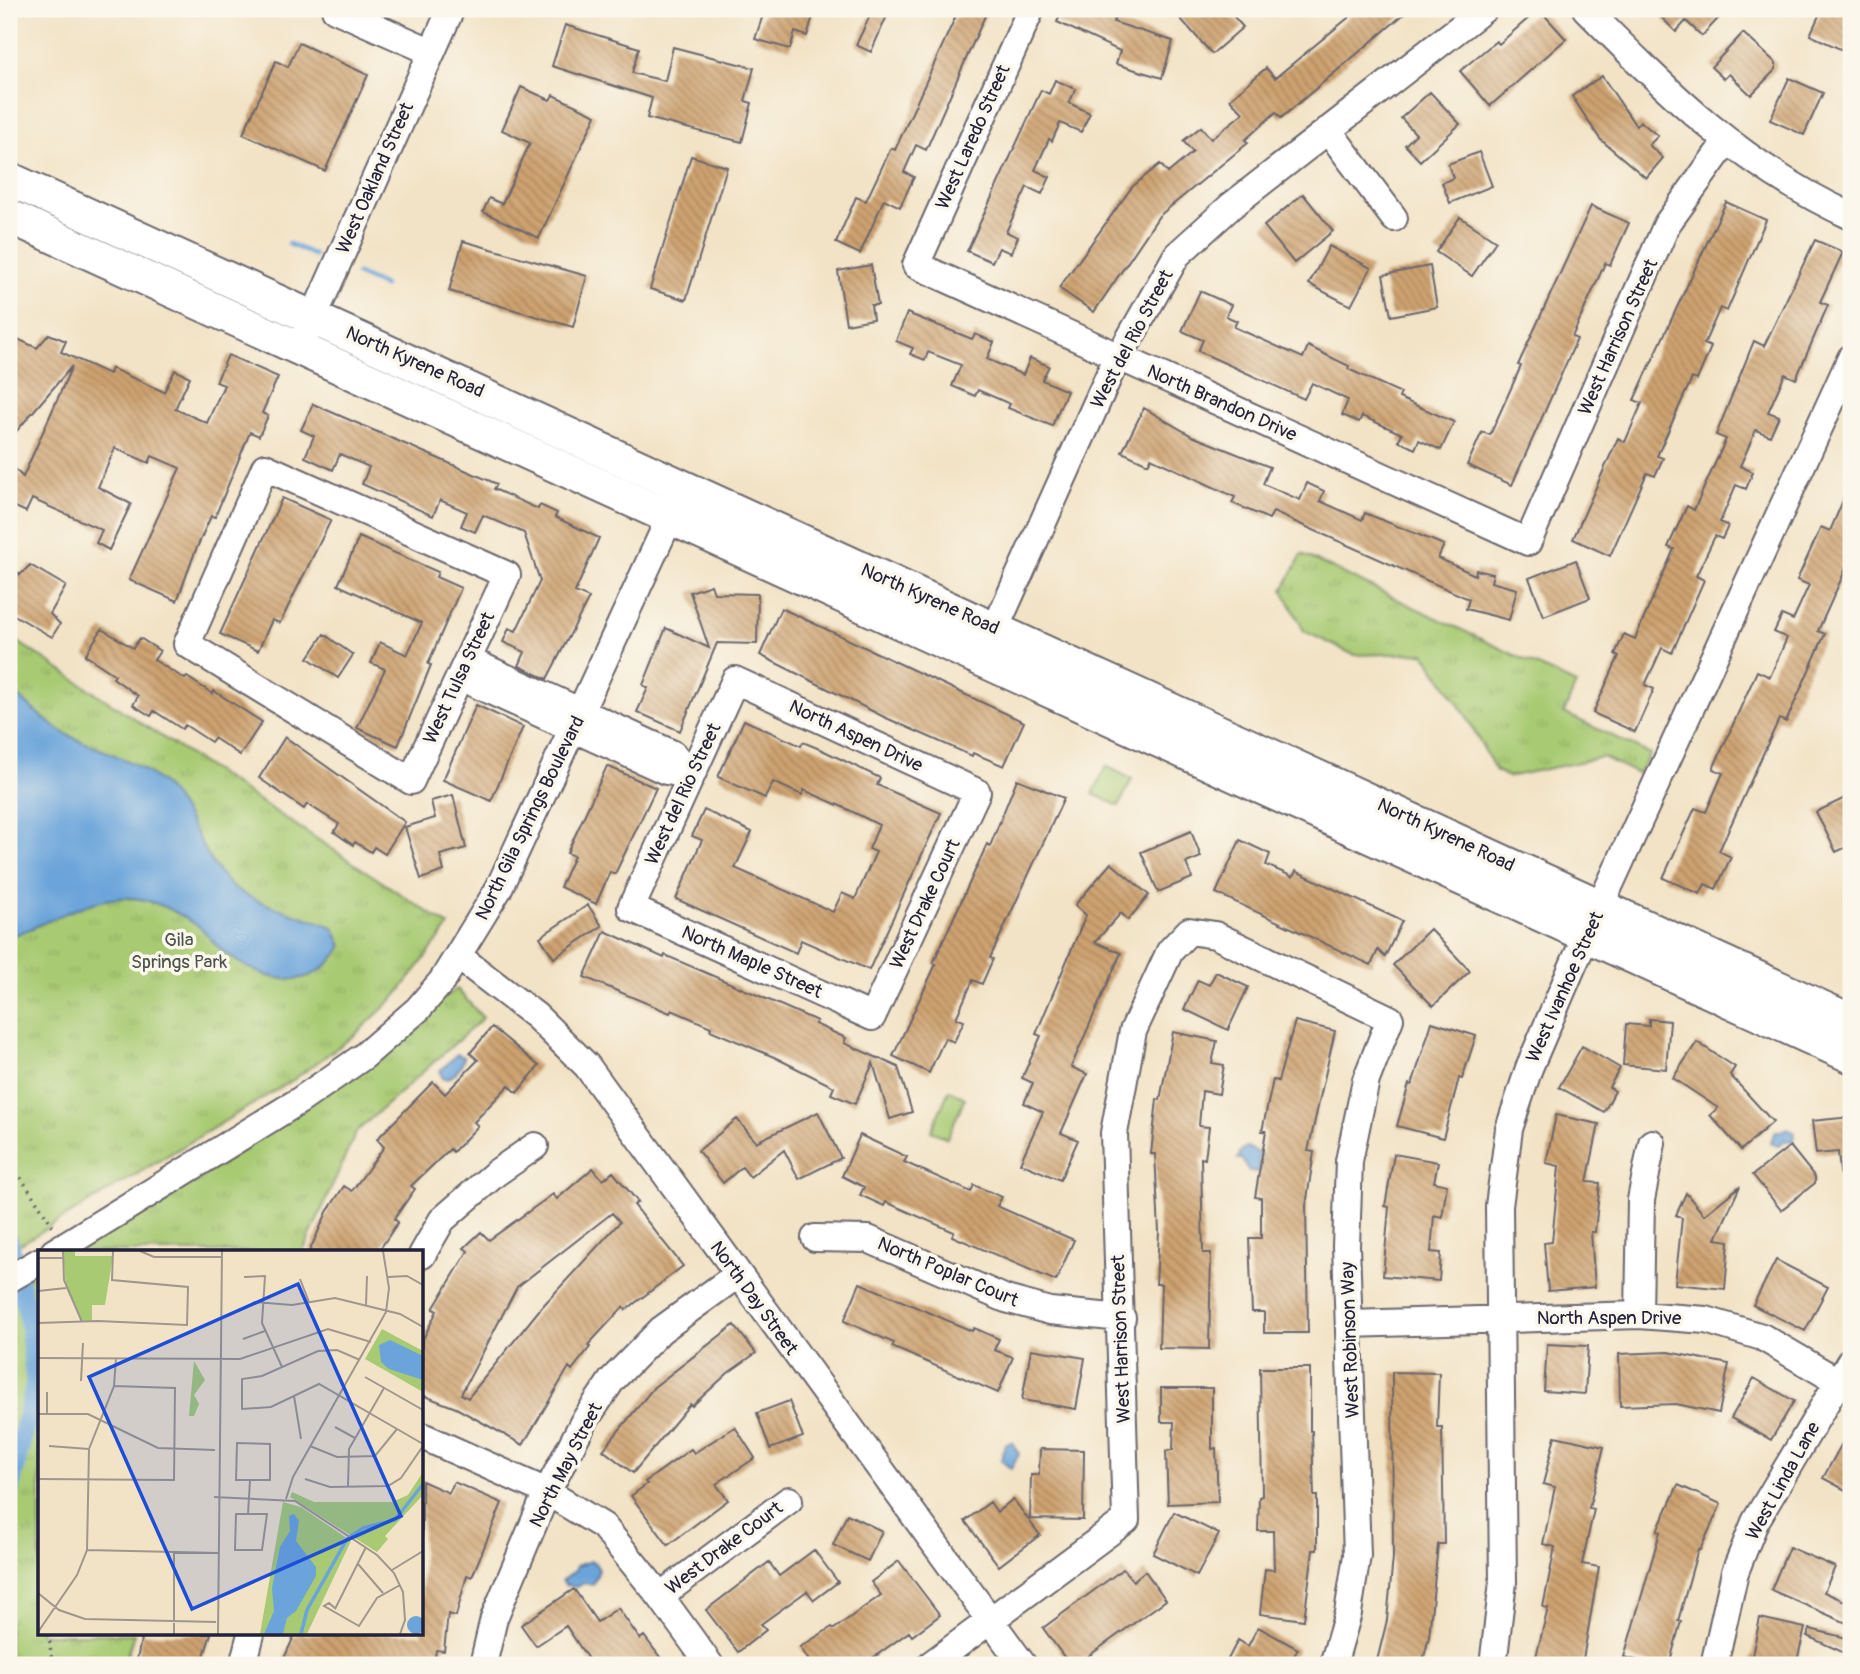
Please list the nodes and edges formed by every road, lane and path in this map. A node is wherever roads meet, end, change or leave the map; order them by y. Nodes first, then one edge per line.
1 (335, 9) edge
2 (452, 9) edge
3 (1031, 9) edge
4 (1484, 9) edge
5 (1586, 9) edge
6 (432, 52) junction
7 (1328, 130) junction
8 (1726, 142) junction
9 (9, 179) edge
10 (9, 216) edge
11 (1851, 216) edge
12 (1394, 218) dead end
13 (916, 265) joint
14 (313, 316) junction
15 (300, 347) junction
16 (1118, 357) junction
17 (1851, 358) edge
18 (685, 485) junction
19 (670, 516) junction
20 (1528, 542) joint
21 (995, 629) junction
22 (464, 668) junction
23 (734, 680) joint
24 (578, 720) junction
25 (691, 775) junction
26 (977, 792) joint
27 (1600, 906) junction
28 (631, 908) joint
29 (1586, 936) junction
30 (458, 956) junction
31 (872, 1017) joint
32 (1390, 1019) joint
33 (1851, 1021) edge
34 (1851, 1056) edge
35 (1652, 1143) dead end
36 (535, 1146) dead end
37 (9, 1160) edge
38 (815, 1238) dead end
39 (54, 1239) edge
40 (424, 1252) edge
41 (737, 1275) junction
42 (1639, 1315) junction
43 (1122, 1318) junction
44 (1500, 1319) junction
45 (1350, 1324) junction
46 (1847, 1377) edge
47 (424, 1437) edge
48 (547, 1492) junction
49 (789, 1500) dead end
50 (660, 1596) junction
51 (991, 1621) junction
52 (49, 1636) edge
53 (250, 1636) edge
54 (52, 1665) edge
55 (243, 1665) edge
56 (482, 1665) edge
57 (710, 1665) edge
58 (930, 1665) edge
59 (1023, 1665) edge
60 (1333, 1665) edge
61 (1493, 1665) edge
62 (1714, 1665) edge

1 - 6 street
2 - 6 street, West Oakland Street
3 - 13 street, West Laredo Street
4 - 7 street, West del Rio Street
5 - 8 street
6 - 14 street, West Oakland Street
7 - 12 street
7 - 16 street, West del Rio Street
8 - 11 street
8 - 20 street, West Harrison Street
9 - 14 main road, North Kyrene Road
10 - 15 main road, North Kyrene Road
13 - 16 street, North Brandon Drive
14 - 15 street, West Oakland Street
14 - 18 main road, North Kyrene Road
15 - 19 main road, North Kyrene Road
16 - 20 street, North Brandon Drive
16 - 21 street, West del Rio Street
17 - 27 street, West Ivanhoe Street
18 - 19 street, North Gila Springs Boulevard
18 - 21 main road, North Kyrene Road
19 - 24 street, North Gila Springs Boulevard
19 - 29 main road, North Kyrene Road
21 - 27 main road, North Kyrene Road
22 - 22 street, West Tulsa Street
22 - 24 street
23 - 25 street, West del Rio Street
23 - 26 street, North Aspen Drive
24 - 25 street
24 - 30 street, North Gila Springs Boulevard
25 - 28 street, West del Rio Street
26 - 31 street, West Drake Court
27 - 29 street, West Ivanhoe Street
27 - 33 main road, North Kyrene Road
28 - 31 street, North Maple Street
29 - 34 main road, North Kyrene Road
29 - 44 street, West Ivanhoe Street
30 - 39 street, North Gila Springs Boulevard
30 - 41 street, North Day Street
32 - 43 street, West Harrison Street
32 - 45 street, West Robinson Way
35 - 42 street
36 - 40 street
37 - 39 path
38 - 43 street, North Poplar Court
41 - 48 street, North May Street
41 - 51 street, North Day Street
42 - 44 street, North Aspen Drive
42 - 46 street, North Aspen Drive
43 - 51 street, West Harrison Street
44 - 45 street, North Aspen Drive
44 - 61 street, West Ivanhoe Street
45 - 60 street, West Robinson Way
46 - 62 street, West Linda Lane
47 - 48 street
48 - 50 street
48 - 56 street, North May Street
49 - 50 street, West Drake Court
50 - 57 street
51 - 58 street, West Harrison Street
51 - 59 street, North Day Street
52 - 54 path
53 - 55 street

